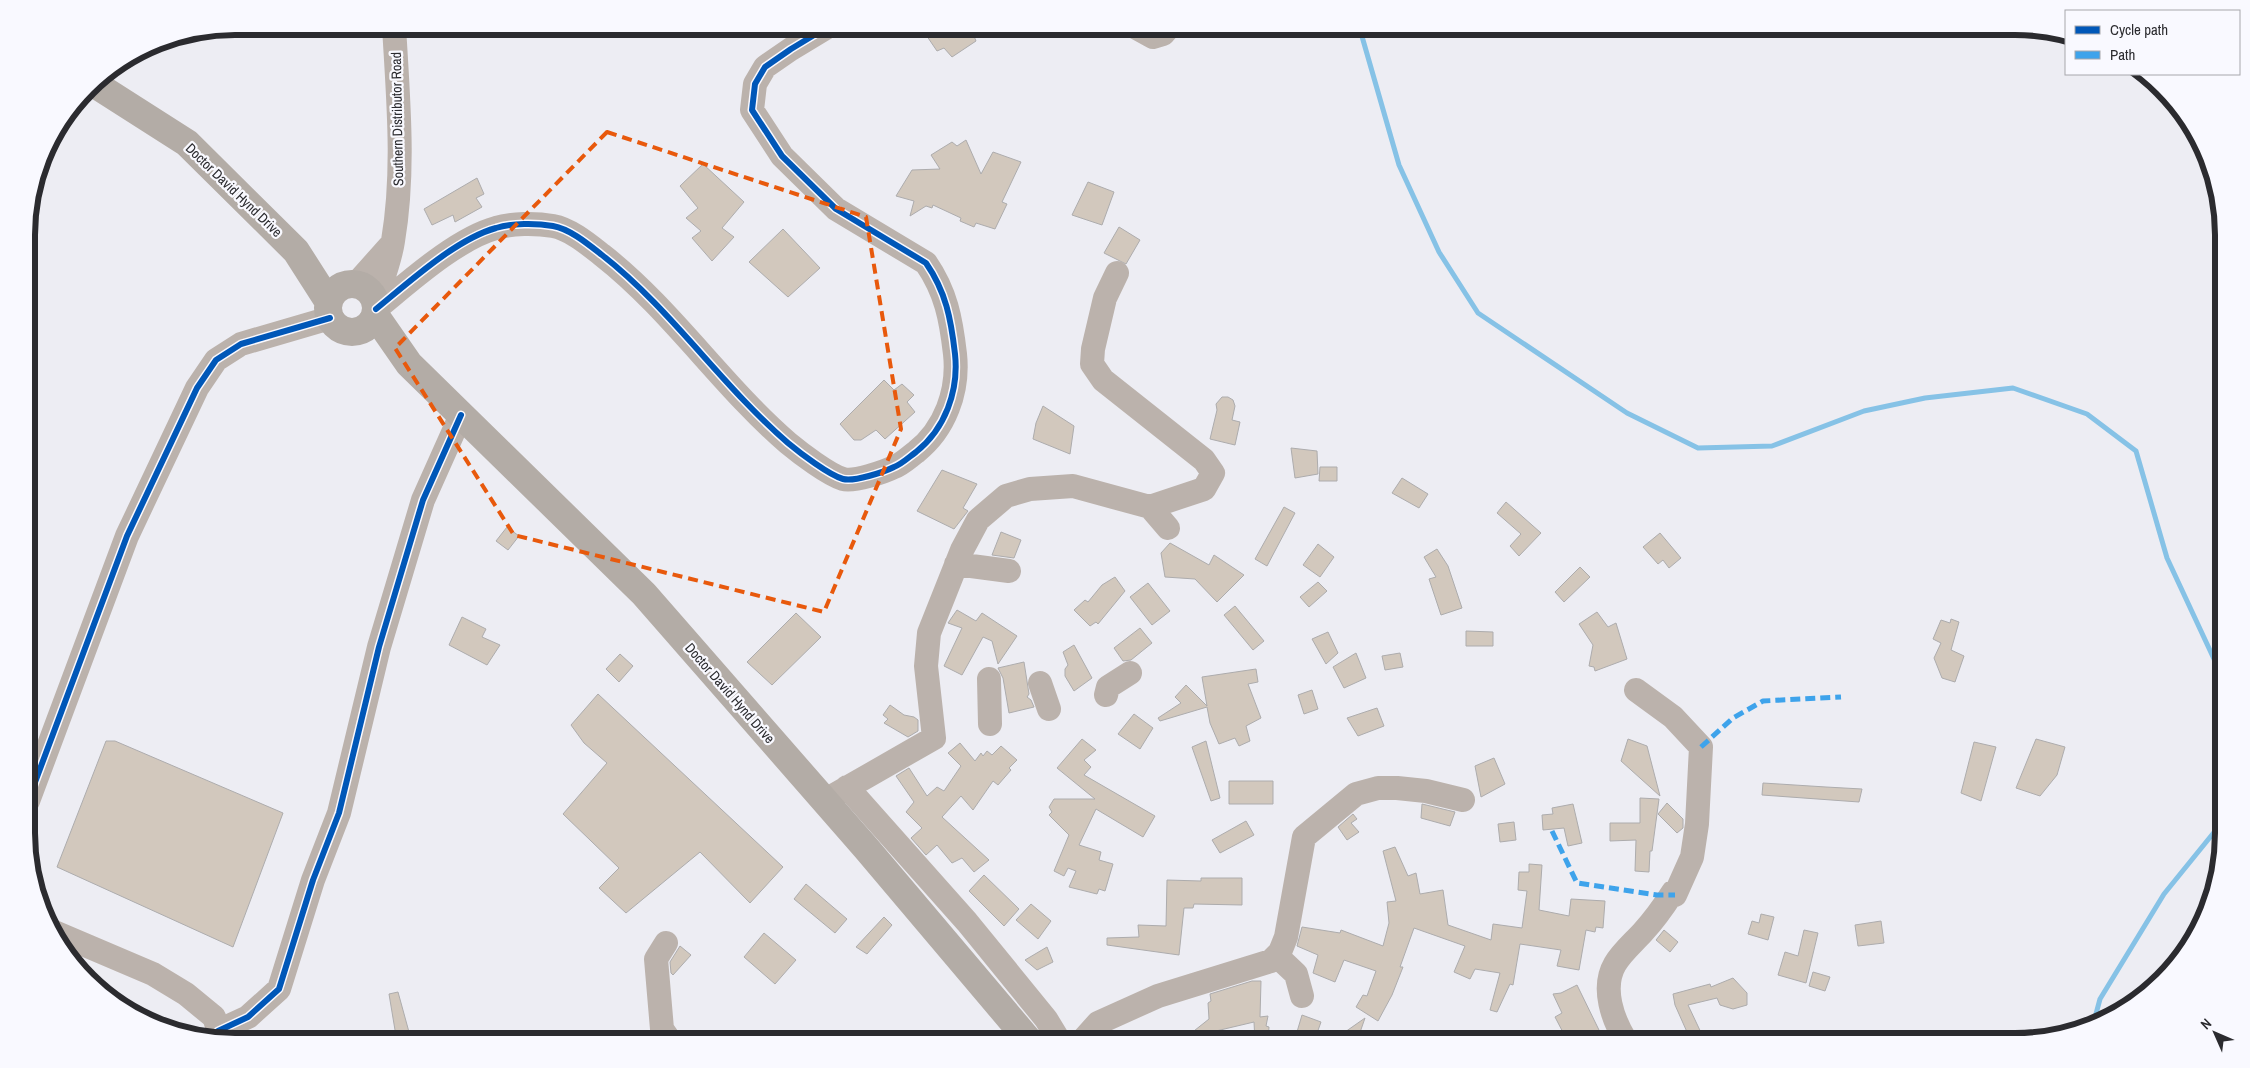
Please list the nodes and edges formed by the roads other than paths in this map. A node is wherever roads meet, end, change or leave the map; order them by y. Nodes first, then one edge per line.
1 (395, 35) edge
2 (813, 35) edge
3 (100, 87) edge
4 (393, 242) junction
5 (296, 251) junction
6 (1117, 273) dead end
7 (353, 284) junction
8 (329, 310) junction
9 (371, 315) junction
10 (461, 415) junction
11 (1150, 507) junction
12 (1168, 528) dead end
13 (956, 564) junction
14 (1009, 571) dead end
15 (1130, 673) dead end
16 (989, 679) dead end
17 (1040, 683) dead end
18 (1636, 690) dead end
19 (1108, 692) dead end
20 (1049, 709) dead end
21 (990, 724) dead end
22 (35, 782) edge
23 (847, 787) junction
24 (1463, 800) dead end
25 (824, 801) junction
26 (64, 936) edge
27 (666, 943) dead end
28 (1277, 956) junction
29 (1302, 996) dead end
30 (218, 1032) edge
31 (222, 1033) edge
32 (665, 1033) edge
33 (1022, 1033) edge
34 (1055, 1033) edge
35 (1089, 1033) edge
36 (1621, 1033) edge

1 - 4 street, Southern Distributor Road
2 - 9 street
3 - 5 main road, Doctor David Hynd Drive
4 - 7 street
4 - 9 street, Southern Distributor Road
5 - 7 main road, Doctor David Hynd Drive
5 - 8 main road, Doctor David Hynd Drive
6 - 11 street
7 - 8 main road
7 - 9 main road
8 - 9 main road
8 - 22 street
9 - 10 main road, Doctor David Hynd Drive
10 - 25 main road, Doctor David Hynd Drive
10 - 31 street
11 - 12 street
11 - 13 street
13 - 14 street
13 - 23 street
15 - 19 street
16 - 21 street
17 - 20 street
18 - 36 street
23 - 25 street
23 - 34 street
24 - 28 street
25 - 33 main road, Doctor David Hynd Drive
26 - 30 street
27 - 32 street
28 - 29 street
28 - 35 street

